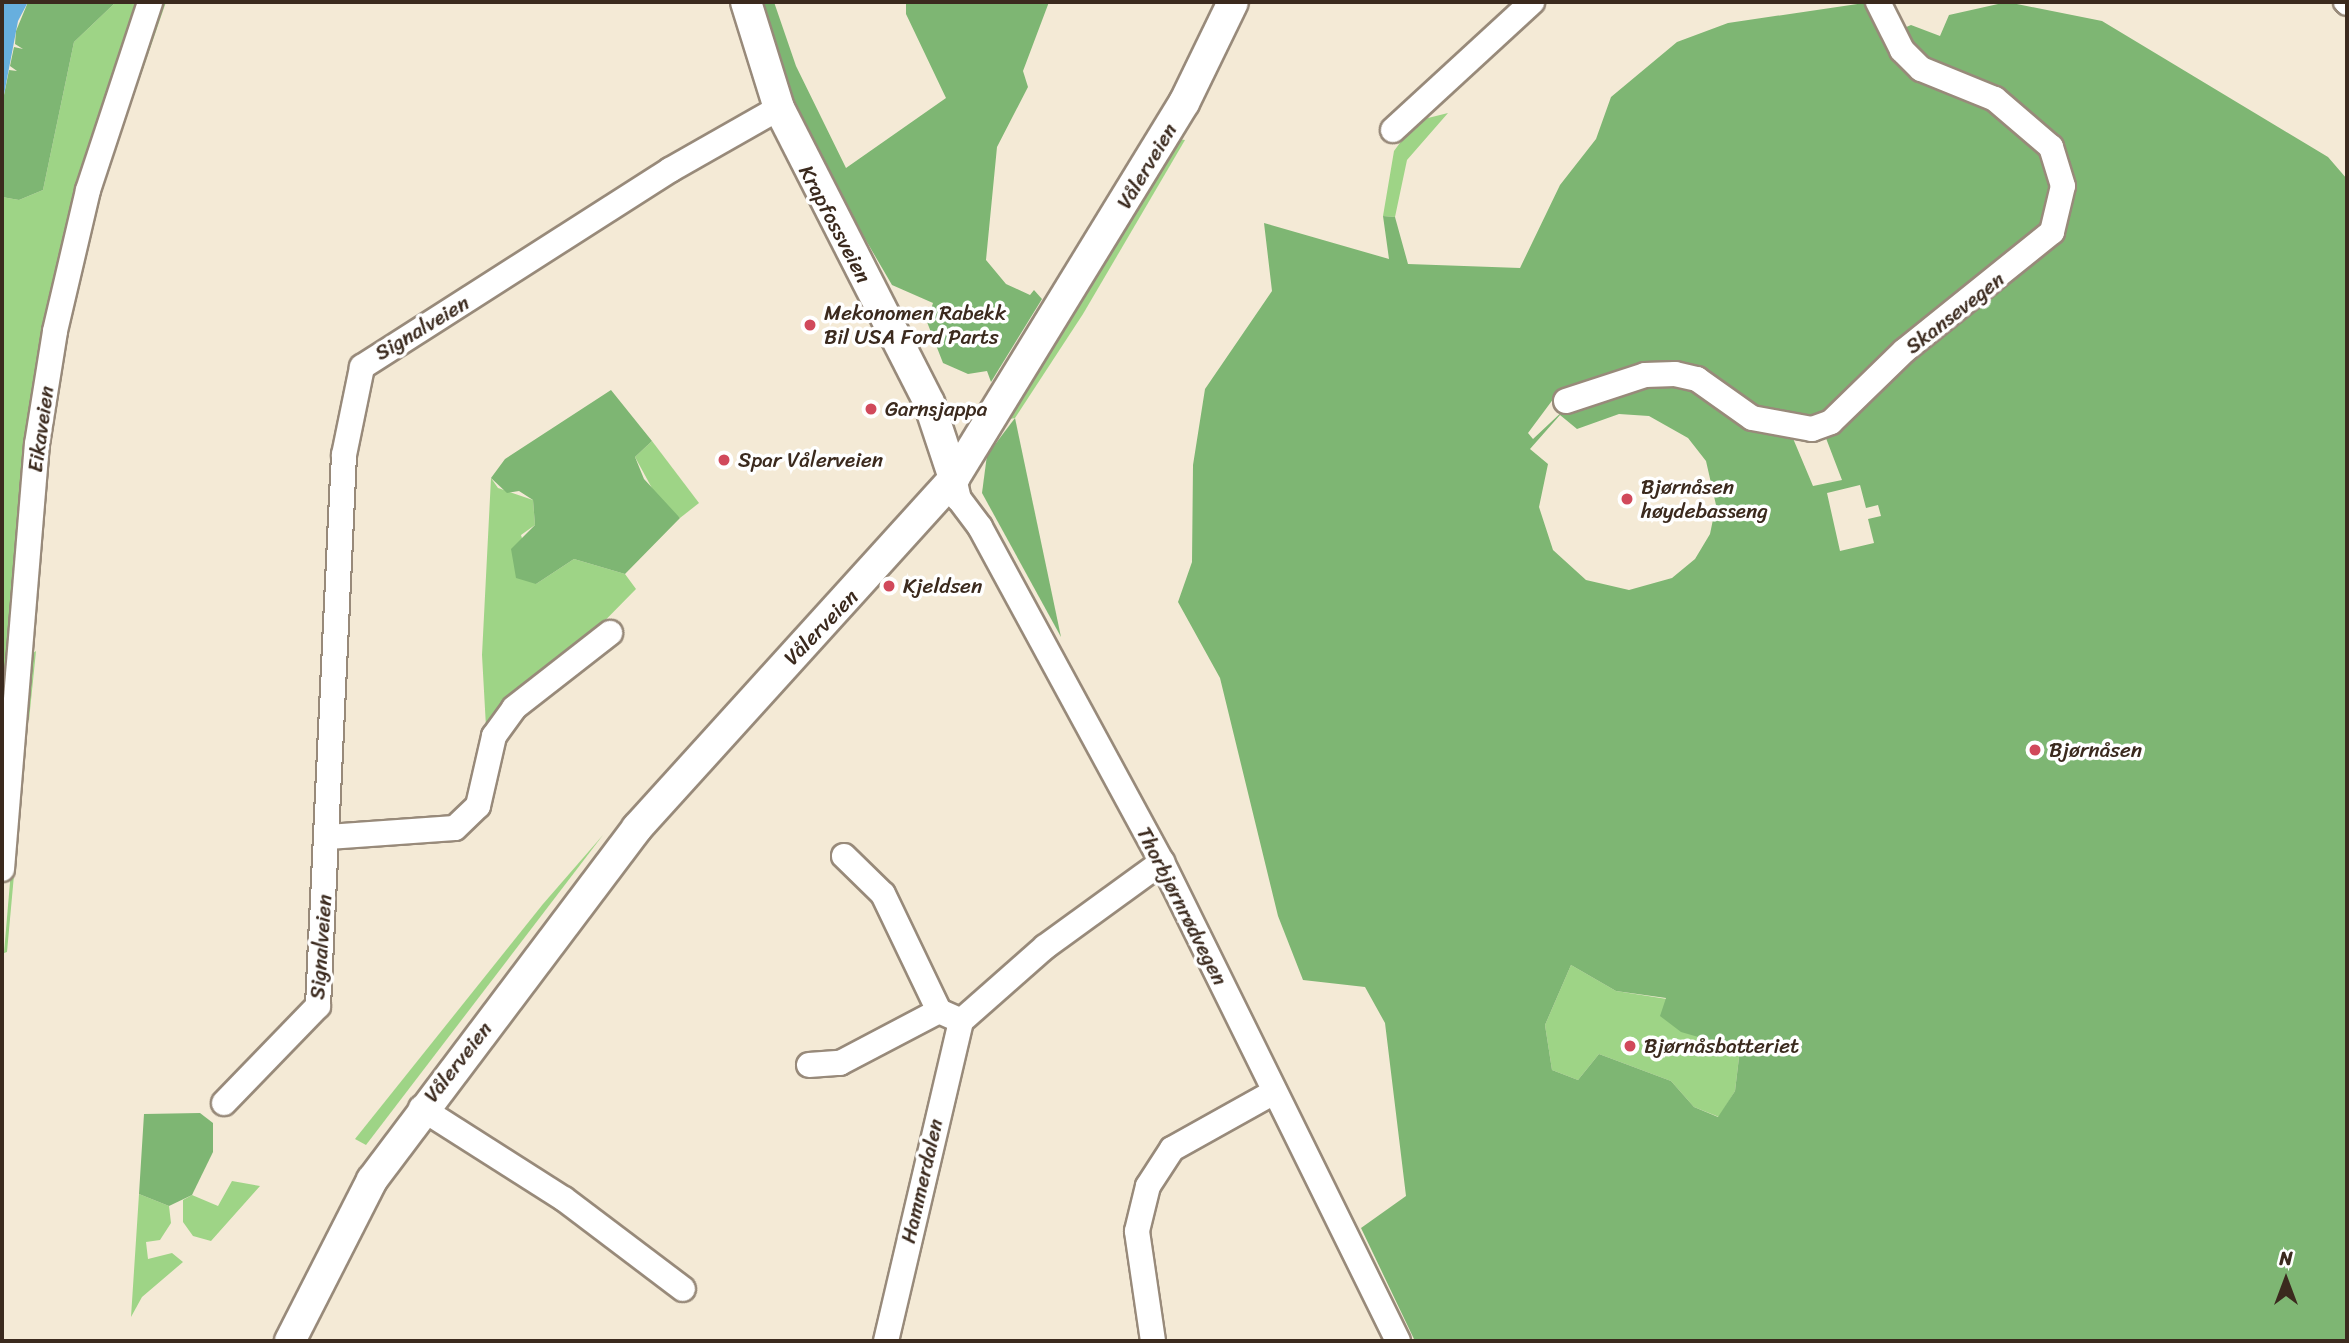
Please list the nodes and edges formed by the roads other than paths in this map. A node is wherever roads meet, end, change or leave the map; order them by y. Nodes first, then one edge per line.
1 (150, 2) edge
2 (746, 2) edge
3 (1233, 2) edge
4 (1532, 2) edge
5 (1878, 2) edge
6 (779, 108) junction
7 (1393, 130) dead end
8 (1566, 401) dead end
9 (954, 478) junction
10 (610, 633) dead end
11 (328, 837) junction
12 (844, 856) dead end
13 (1162, 862) junction
14 (2, 869) edge
15 (950, 1016) junction
16 (809, 1065) dead end
17 (1274, 1092) junction
18 (224, 1103) dead end
19 (421, 1108) junction
20 (683, 1289) dead end
21 (290, 1341) edge
22 (886, 1341) edge
23 (1153, 1341) edge
24 (1398, 1341) edge

1 - 14 street, Eikaveien
2 - 6 street, Krapfossveien
3 - 9 street, Vålerveien
4 - 7 street
5 - 8 street, Skansevegen
6 - 9 street, Krapfossveien
6 - 11 street, Signalveien
9 - 13 street, Thorbjørnrødvegen
9 - 19 street, Vålerveien
10 - 11 street
11 - 18 street, Signalveien
12 - 15 street
13 - 15 street
13 - 17 street, Thorbjørnrødvegen
15 - 16 street
15 - 22 street, Hammerdalen
17 - 23 street
17 - 24 street, Thorbjørnrødvegen
19 - 20 street, Vålerveien
19 - 21 street, Vålerveien

